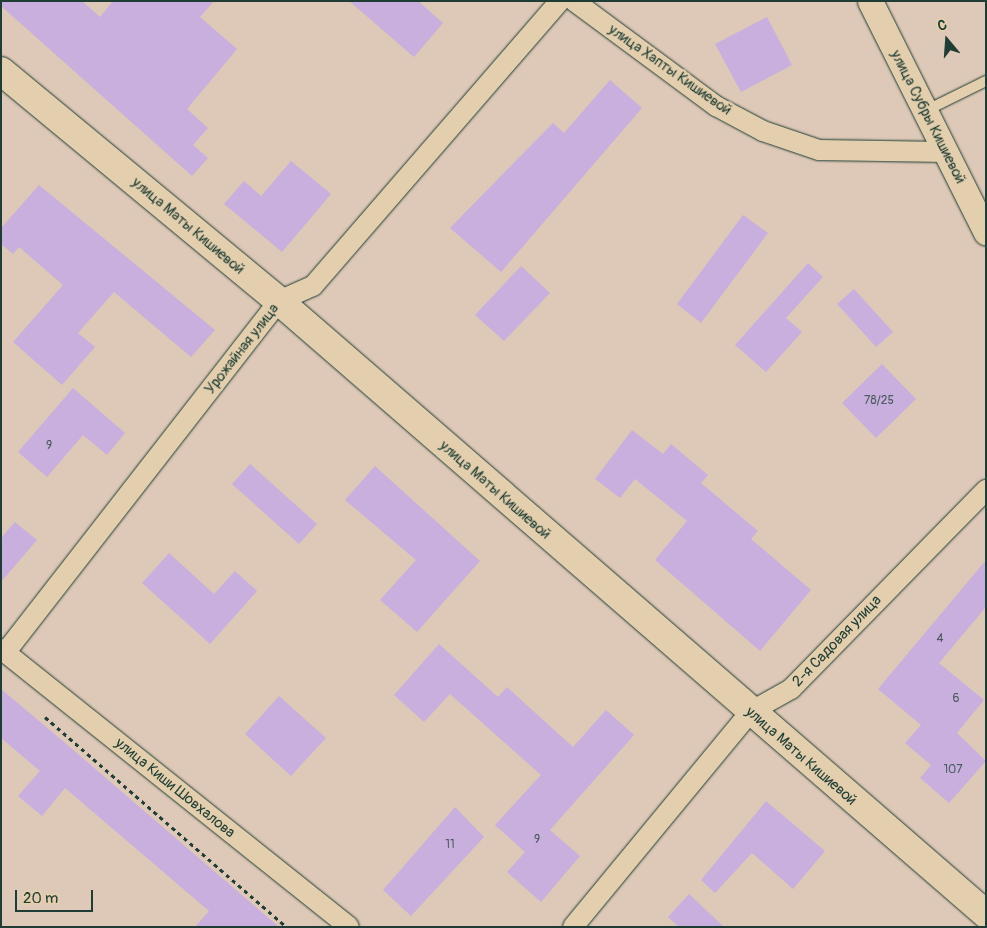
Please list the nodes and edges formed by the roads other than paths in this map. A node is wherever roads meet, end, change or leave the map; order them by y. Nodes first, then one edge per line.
1 (560, 1) edge
2 (574, 1) edge
3 (870, 1) edge
4 (1, 71) edge
5 (986, 81) edge
6 (925, 111) junction
7 (946, 152) junction
8 (986, 233) edge
9 (278, 301) junction
10 (986, 490) edge
11 (3, 651) edge
12 (750, 712) junction
13 (981, 908) edge
14 (349, 927) edge
15 (573, 927) edge

1 - 9 street, Урожайная улица
2 - 7 street, улица Хапты Кишиевой
3 - 6 street, улица Субры Кишиевой
4 - 9 main road, улица Маты Кишиевой
5 - 6 lane
6 - 7 street, улица Субры Кишиевой
7 - 8 street, улица Субры Кишиевой
9 - 11 street, Урожайная улица
9 - 12 main road, улица Маты Кишиевой
10 - 12 street, 2-я Садовая улица
11 - 14 street, улица Киши Шовхалова
12 - 13 main road, улица Маты Кишиевой
12 - 15 street, 2-я Садовая улица

